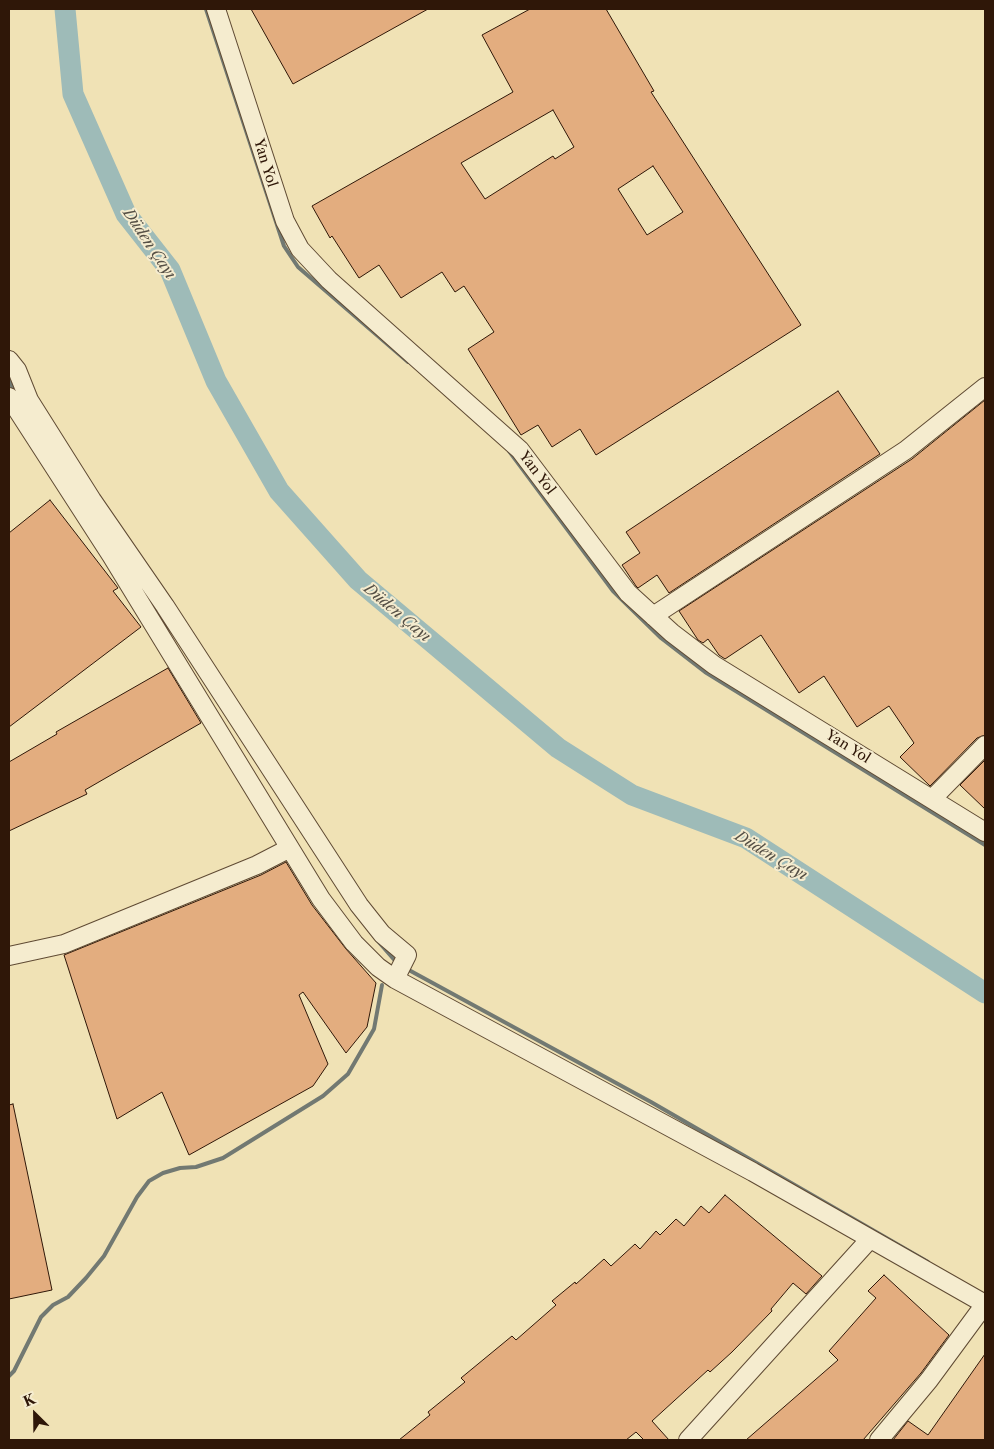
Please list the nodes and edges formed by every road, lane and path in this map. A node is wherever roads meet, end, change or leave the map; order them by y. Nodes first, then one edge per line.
1 (216, 9) edge
2 (9, 360) edge
3 (985, 386) edge
4 (9, 398) edge
5 (59, 460) junction
6 (653, 616) junction
7 (985, 745) edge
8 (932, 799) junction
9 (985, 832) edge
10 (290, 848) junction
11 (9, 956) edge
12 (395, 979) junction
13 (870, 1239) junction
14 (688, 1440) edge
15 (879, 1440) edge

1 - 6 street, Yan Yol
2 - 5 street
3 - 6 street
4 - 5 street
5 - 10 street
5 - 12 street
6 - 8 street, Yan Yol
7 - 8 street
8 - 9 street, Yan Yol
10 - 11 street
10 - 12 street
12 - 13 street
13 - 14 street
13 - 15 street

